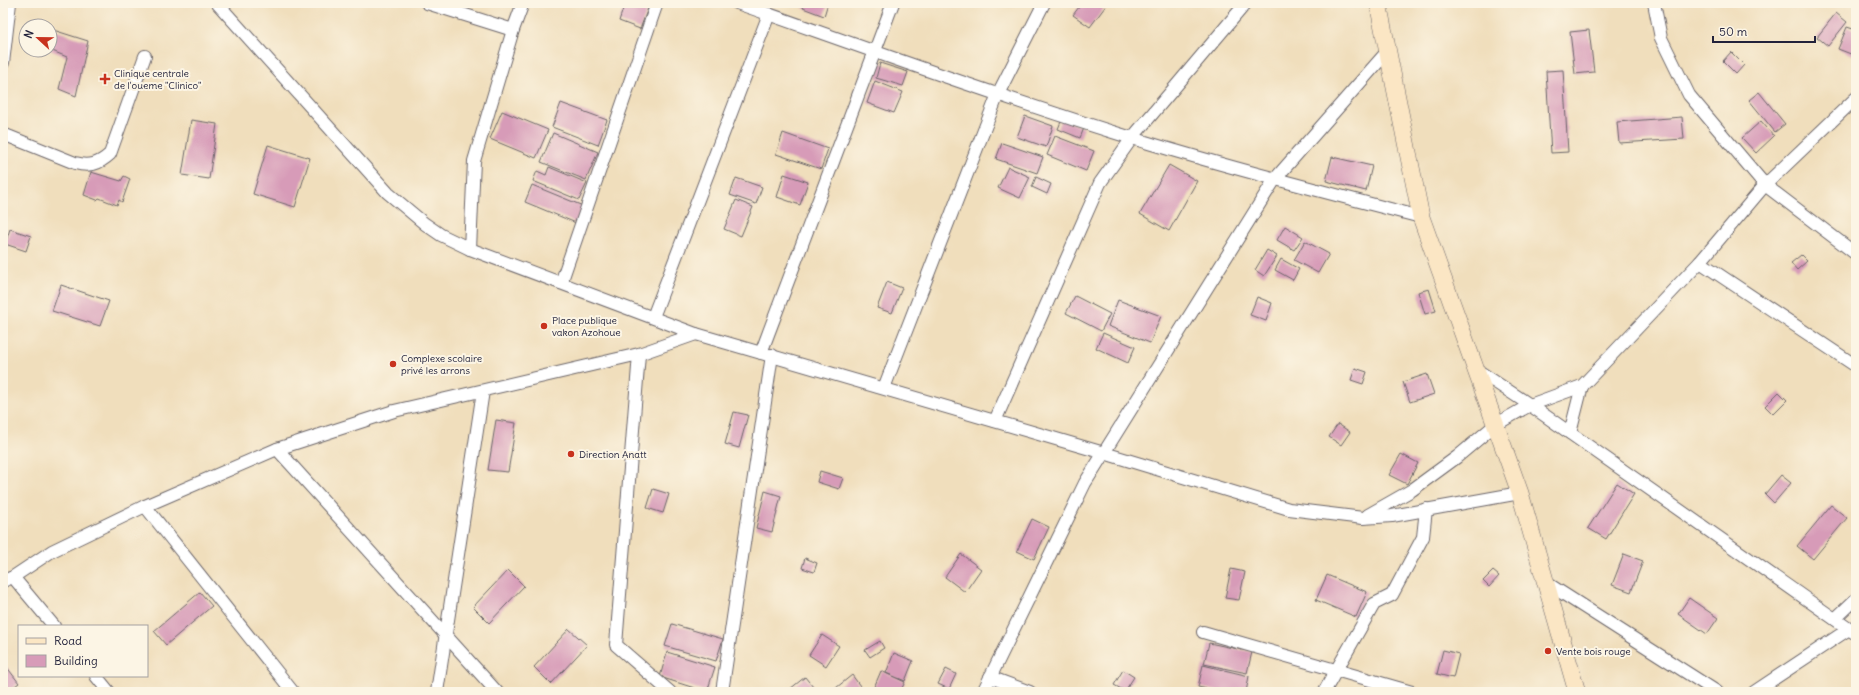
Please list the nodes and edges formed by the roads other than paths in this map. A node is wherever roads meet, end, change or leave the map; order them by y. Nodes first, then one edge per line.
1 (10, 3) edge
2 (217, 3) edge
3 (427, 3) edge
4 (523, 3) edge
5 (657, 3) edge
6 (737, 3) edge
7 (893, 3) edge
8 (1044, 3) edge
9 (1246, 3) edge
10 (1378, 3) edge
11 (1654, 3) edge
12 (769, 14) junction
13 (513, 30) junction
14 (874, 50) junction
15 (1386, 53) junction
16 (145, 56) dead end
17 (3, 63) edge
18 (998, 94) junction
19 (1856, 98) edge
20 (3, 134) edge
21 (1132, 138) junction
22 (1275, 179) junction
23 (1765, 185) junction
24 (1420, 217) junction
25 (470, 249) junction
26 (1856, 254) edge
27 (1700, 262) junction
28 (561, 283) junction
29 (653, 317) junction
30 (696, 334) junction
31 (639, 354) junction
32 (767, 354) junction
33 (1856, 366) edge
34 (1477, 370) junction
35 (1582, 386) junction
36 (884, 388) junction
37 (483, 391) junction
38 (1530, 405) junction
39 (995, 421) junction
40 (1495, 424) junction
41 (1570, 433) junction
42 (277, 449) junction
43 (1104, 453) junction
44 (1520, 493) junction
45 (145, 506) junction
46 (1426, 509) junction
47 (1364, 518) junction
48 (8, 579) edge
49 (1546, 582) junction
50 (1856, 599) edge
51 (1836, 619) junction
52 (53, 625) edge
53 (1853, 631) edge
54 (1203, 632) dead end
55 (446, 635) junction
56 (1336, 670) junction
57 (97, 677) edge
58 (990, 677) junction
59 (109, 692) edge
60 (293, 692) edge
61 (437, 692) edge
62 (497, 692) edge
63 (670, 692) edge
64 (722, 692) edge
65 (983, 692) edge
66 (1030, 692) edge
67 (1324, 692) edge
68 (1412, 692) edge
69 (1577, 692) edge
70 (1717, 692) edge
71 (1754, 692) edge

1 - 17 street
2 - 25 street
3 - 13 street
4 - 13 street
5 - 28 street
6 - 12 street
7 - 14 street
8 - 18 street
9 - 21 street
10 - 15 main road
11 - 23 street
12 - 14 street
12 - 29 street
13 - 25 street
14 - 18 street
14 - 32 street
15 - 22 street
15 - 24 main road
16 - 20 street
18 - 21 street
18 - 36 street
19 - 23 street
21 - 22 street
21 - 39 street
22 - 24 street
22 - 43 street
23 - 26 street
23 - 27 street
24 - 34 main road
25 - 28 street
27 - 33 street
27 - 35 street
28 - 29 street
29 - 30 street
30 - 31 street
30 - 32 street
31 - 37 street
31 - 63 street
32 - 36 street
32 - 64 street
34 - 38 street
34 - 40 main road
35 - 38 street
35 - 41 street
36 - 39 street
37 - 42 street
37 - 55 street
38 - 40 street
38 - 41 street
39 - 43 street
40 - 44 main road
40 - 47 street
41 - 51 street
42 - 45 street
42 - 55 street
43 - 47 street
43 - 58 street
44 - 46 street
44 - 49 main road
45 - 48 street
45 - 60 street
46 - 47 street
46 - 56 street
48 - 52 street
49 - 69 main road
49 - 70 street
50 - 51 street
51 - 53 street
53 - 71 street
54 - 56 street
55 - 61 street
55 - 62 street
56 - 67 street
56 - 68 street
57 - 59 street
58 - 65 street
58 - 66 street

